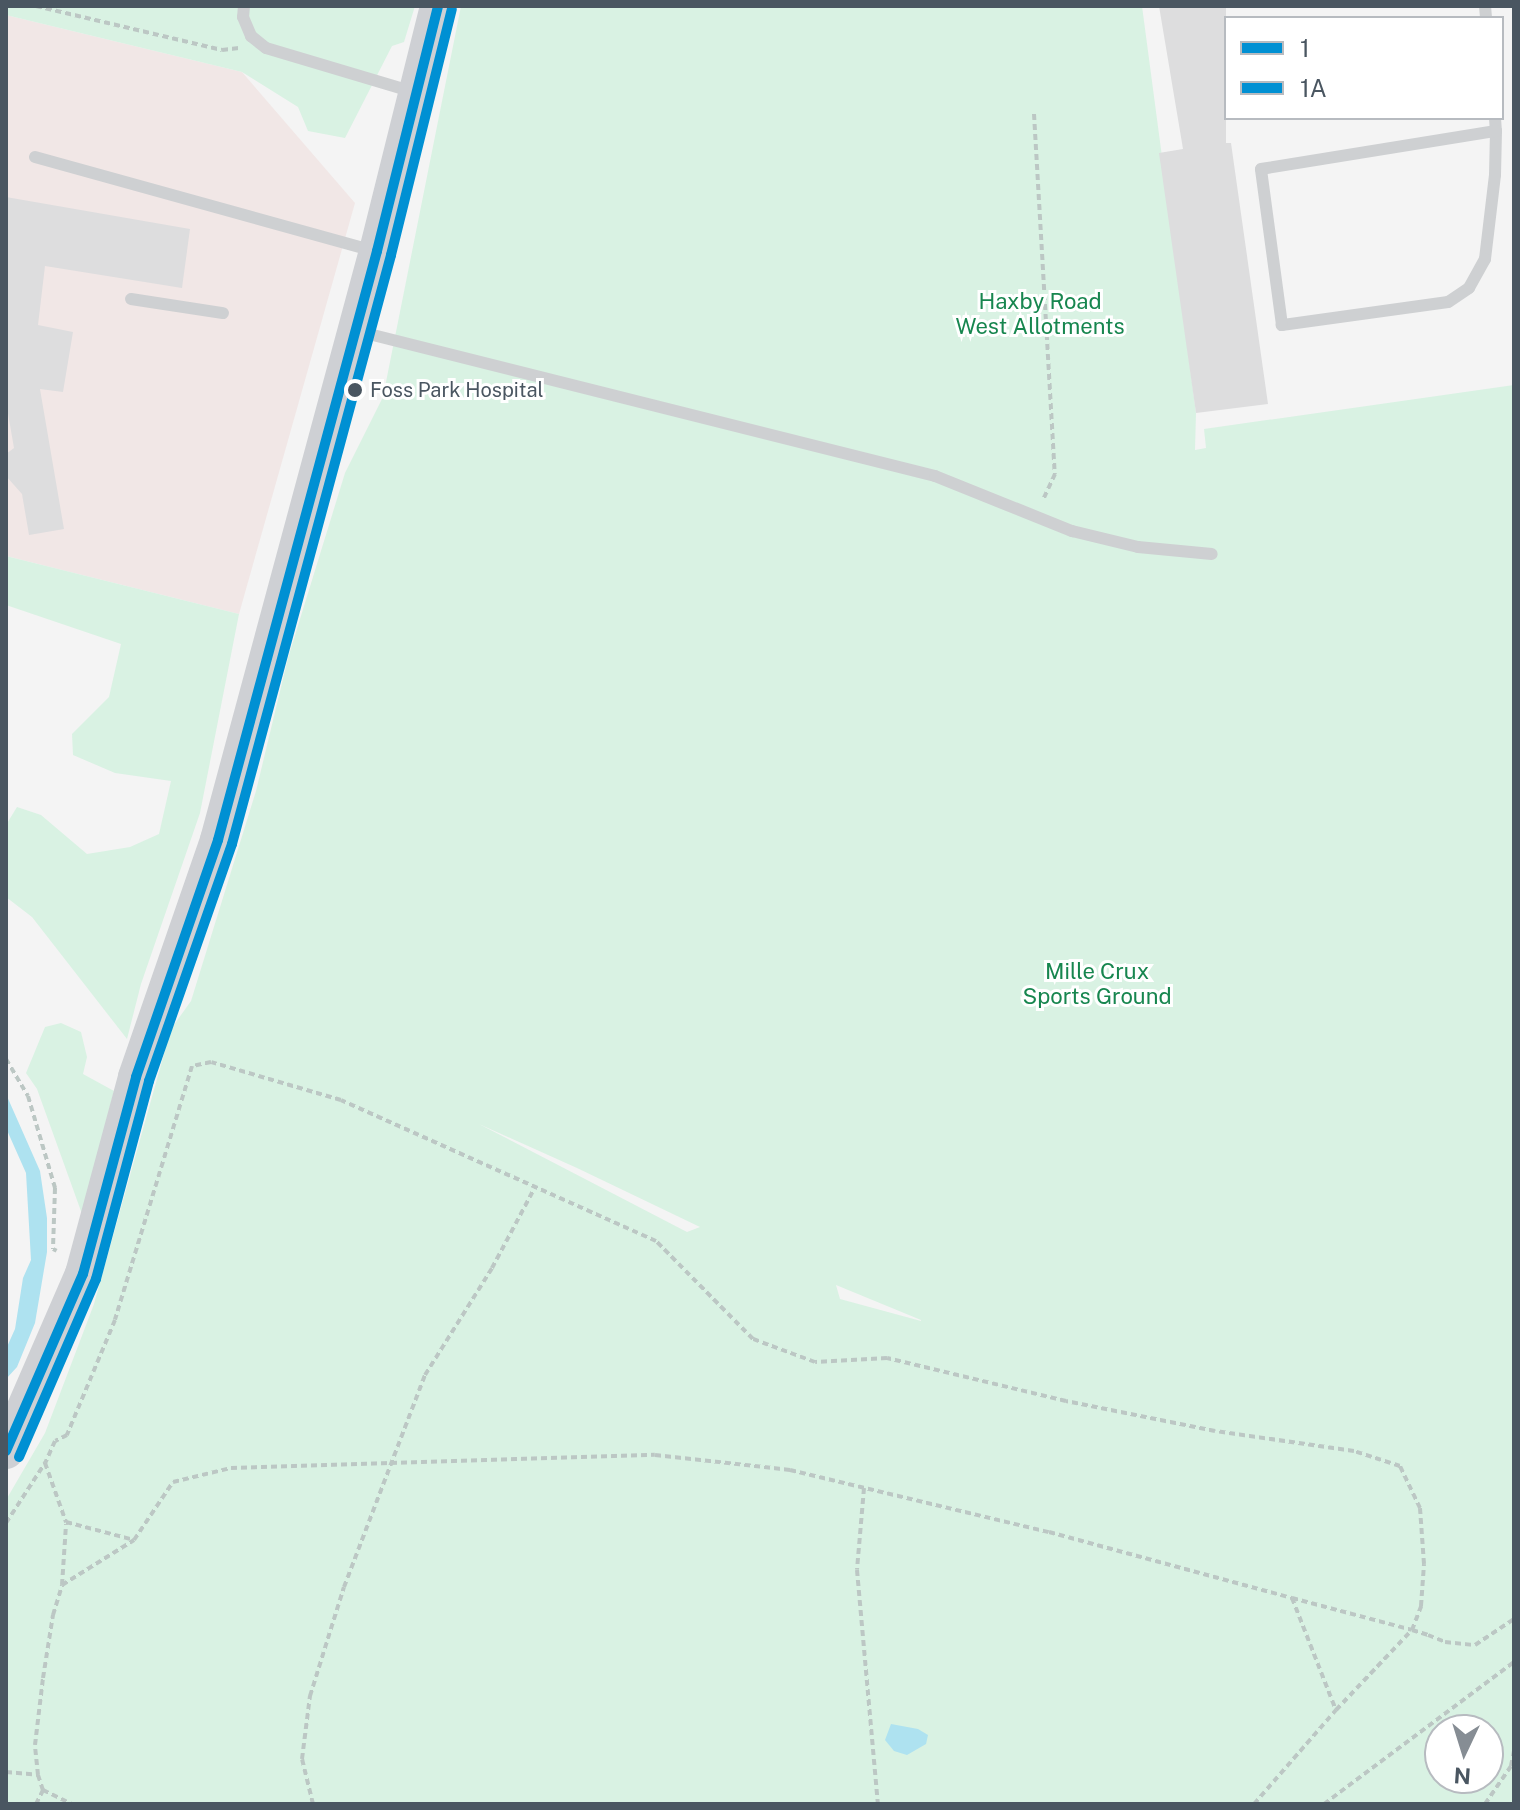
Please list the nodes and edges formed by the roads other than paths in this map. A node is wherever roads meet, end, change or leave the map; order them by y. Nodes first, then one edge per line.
1 (244, 6) edge
2 (438, 6) edge
3 (417, 93) junction
4 (1495, 124) edge
5 (35, 157) dead end
6 (377, 251) junction
7 (131, 299) dead end
8 (223, 313) dead end
9 (354, 330) junction
10 (1212, 554) dead end
11 (6, 1451) edge

1 - 3 lane
2 - 3 street
3 - 6 street
4 - 4 lane
5 - 6 lane
6 - 9 street
7 - 8 lane
9 - 10 lane
9 - 11 street

